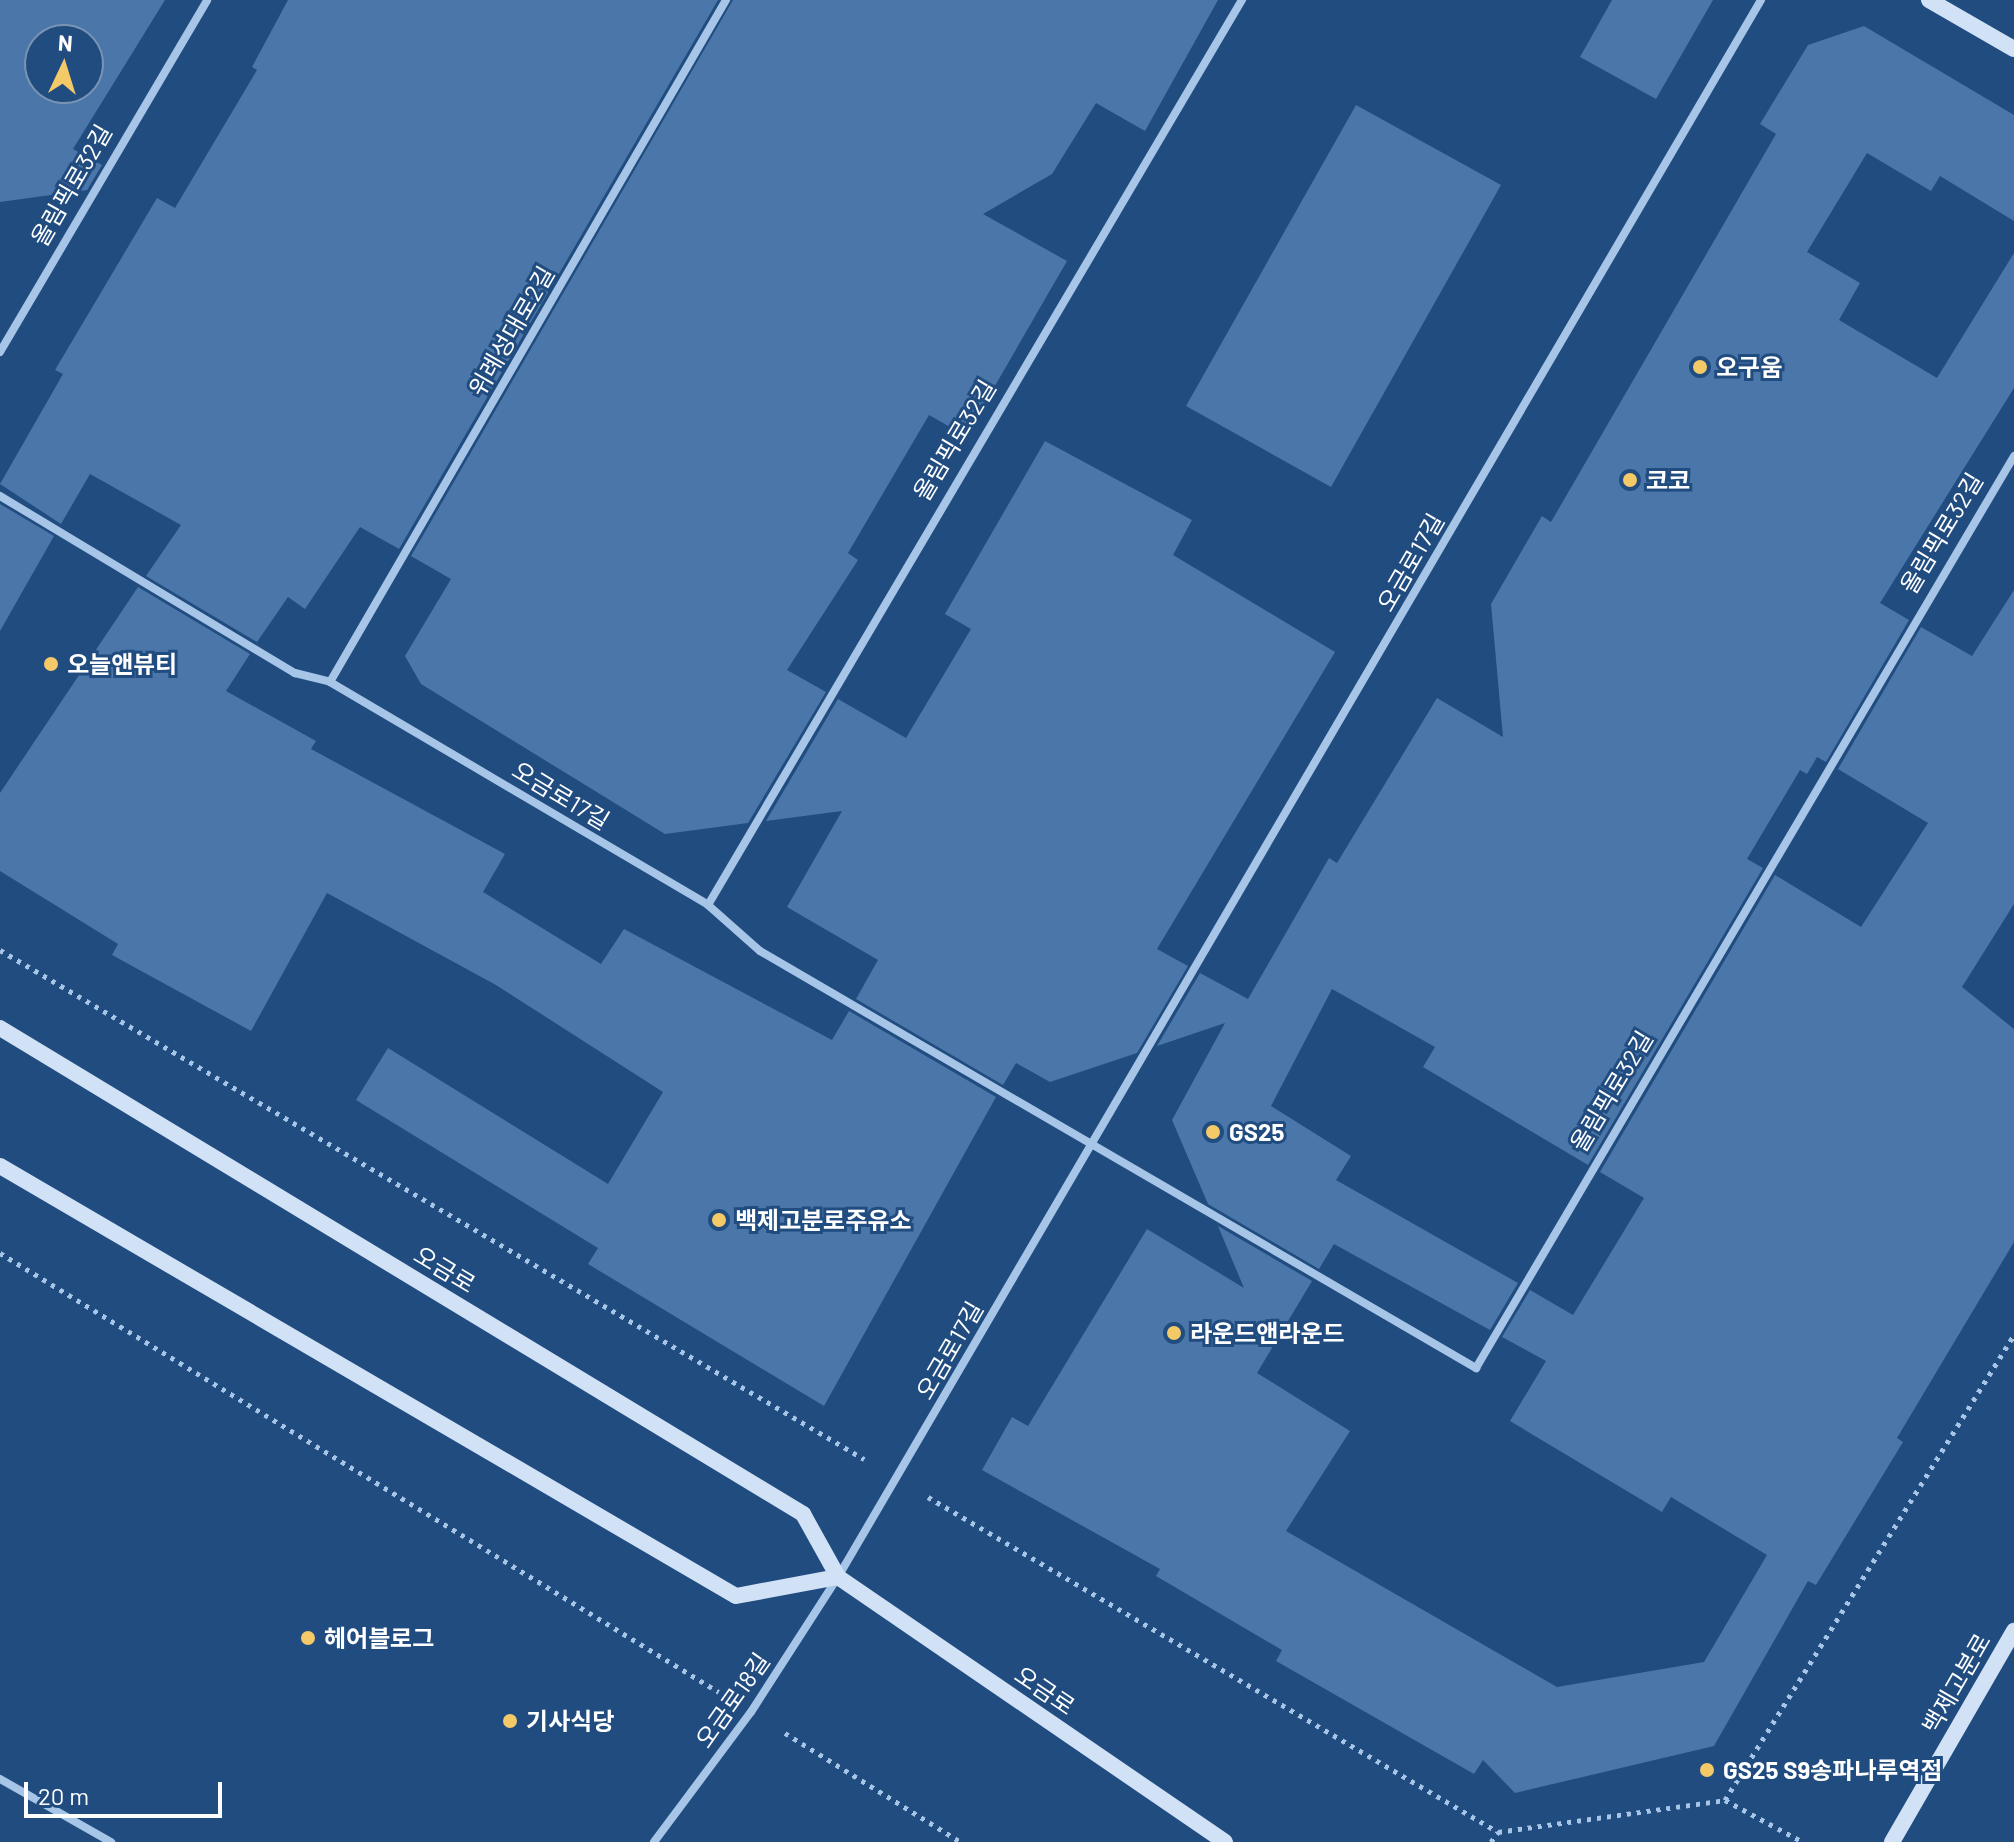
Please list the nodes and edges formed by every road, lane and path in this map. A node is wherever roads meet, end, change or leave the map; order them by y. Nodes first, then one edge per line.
1 (207, 0) edge
2 (726, 0) edge
3 (1242, 0) edge
4 (1761, 0) edge
5 (1929, 0) edge
6 (2014, 49) edge
7 (0, 352) edge
8 (2014, 456) edge
9 (0, 496) edge
10 (330, 682) junction
11 (708, 905) junction
12 (0, 950) edge
13 (0, 1028) edge
14 (1093, 1144) junction
15 (0, 1166) edge
16 (0, 1253) edge
17 (2014, 1335) edge
18 (897, 1478) junction
19 (838, 1577) junction
20 (2014, 1631) edge
21 (751, 1712) junction
22 (0, 1779) edge
23 (1725, 1800) junction
24 (1498, 1832) junction
25 (111, 1842) edge
26 (654, 1842) edge
27 (961, 1842) edge
28 (1225, 1842) edge
29 (1491, 1842) edge
30 (1803, 1842) edge
31 (1892, 1842) edge

1 - 7 street, 올림픽로32길
2 - 10 street, 위례성대로2길
3 - 11 street, 올림픽로32길
4 - 14 street, 오금로17길
5 - 6 main road
8 - 14 street, 올림픽로32길
9 - 10 street, 오금로17길
10 - 11 street, 오금로17길
11 - 14 street, 오금로17길
12 - 18 path
13 - 19 main road, 오금로
14 - 18 street, 오금로17길
15 - 19 main road
16 - 21 path
17 - 23 path
18 - 19 street, 오금로17길
18 - 24 path
19 - 21 street, 오금로18길
19 - 28 main road, 오금로
20 - 31 main road, 백제고분로
21 - 26 street, 오금로18길
21 - 27 path
22 - 25 street
23 - 24 path
23 - 30 path
24 - 29 path

